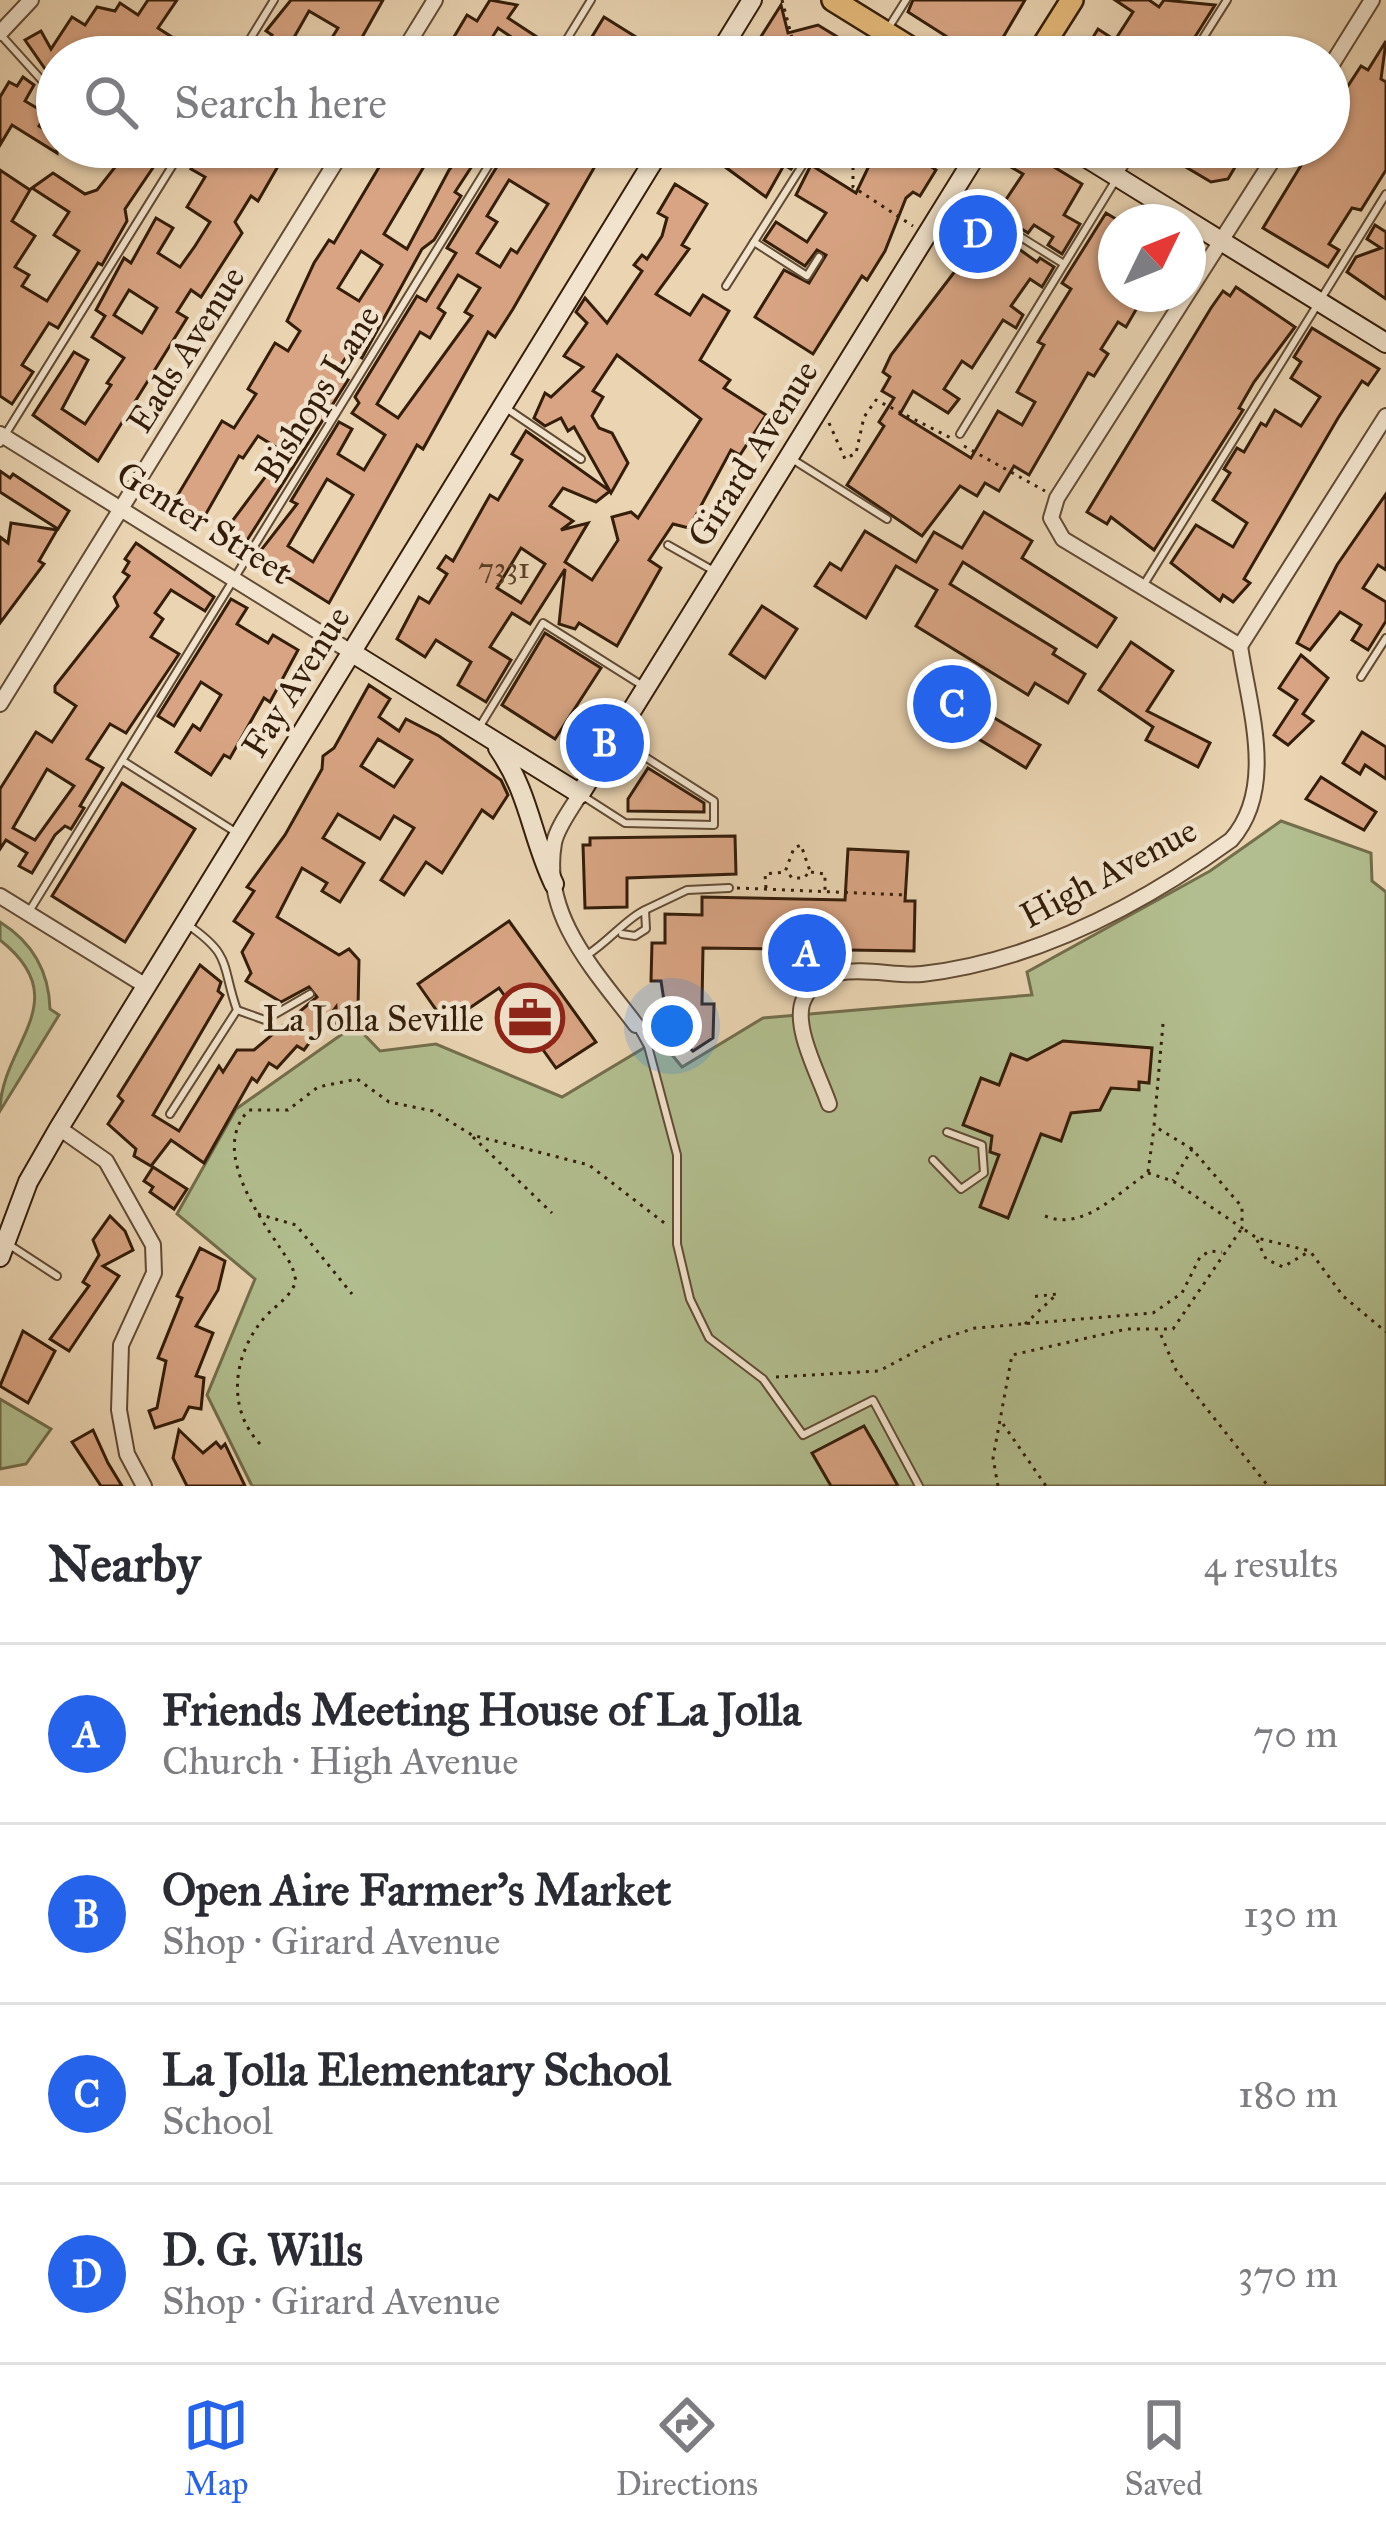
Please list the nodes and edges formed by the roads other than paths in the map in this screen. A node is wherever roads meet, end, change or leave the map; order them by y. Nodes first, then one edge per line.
1 (31, 0) edge
2 (274, 0) edge
3 (435, 0) edge
4 (591, 0) edge
5 (752, 0) edge
6 (833, 0) edge
7 (906, 0) edge
8 (1072, 0) edge
9 (1227, 0) edge
10 (1372, 0) edge
11 (885, 32) junction
12 (0, 33) edge
13 (252, 36) edge
14 (413, 36) edge
15 (569, 36) edge
16 (730, 36) edge
17 (883, 36) edge
18 (891, 36) edge
19 (1049, 36) edge
20 (1204, 36) edge
21 (1350, 36) edge
22 (36, 73) edge
23 (171, 168) edge
24 (331, 168) edge
25 (487, 168) edge
26 (649, 168) edge
27 (801, 168) edge
28 (968, 168) edge
29 (1104, 168) edge
30 (1123, 168) edge
31 (1268, 168) edge
32 (1118, 177) junction
33 (952, 194) junction
34 (1386, 194) edge
35 (754, 242) junction
36 (1222, 242) junction
37 (819, 257) dead end
38 (1064, 265) junction
39 (726, 286) dead end
40 (1318, 301) junction
41 (1386, 343) edge
42 (503, 406) junction
43 (1386, 416) edge
44 (960, 434) dead end
45 (1, 438) edge
46 (789, 457) junction
47 (581, 459) dead end
48 (121, 509) junction
49 (887, 519) dead end
50 (668, 544) dead end
51 (717, 573) junction
52 (234, 579) junction
53 (1142, 589) junction
54 (1386, 638) edge
55 (1240, 646) junction
56 (352, 652) junction
57 (1361, 676) dead end
58 (646, 688) junction
59 (0, 704) edge
60 (484, 735) junction
61 (615, 738) junction
62 (123, 761) junction
63 (580, 794) junction
64 (240, 834) junction
65 (554, 884) junction
66 (729, 888) road end
67 (0, 896) edge
68 (645, 910) junction
69 (28, 913) junction
70 (185, 923) junction
71 (622, 934) junction
72 (584, 956) junction
73 (146, 986) junction
74 (310, 994) dead end
75 (237, 1010) junction
76 (637, 1024) joint
77 (829, 1104) dead end
78 (170, 1114) dead end
79 (59, 1128) junction
80 (947, 1132) dead end
81 (933, 1160) dead end
82 (3, 1249) edge
83 (56, 1276) dead end
84 (144, 1486) edge
85 (919, 1486) edge

1 - 12 street
2 - 13 lane
3 - 14 street
4 - 15 lane
5 - 16 street
6 - 11 main road
7 - 11 lane
8 - 19 main road
9 - 20 lane
10 - 21 street
11 - 17 lane
11 - 18 main road
12 - 22 lane
23 - 45 lane
24 - 48 street, Eads Avenue
25 - 52 lane, Bishops Lane
26 - 42 street, Fay Avenue
27 - 35 lane
28 - 33 street, Girard Avenue
29 - 32 street
30 - 32 lane
31 - 36 street
32 - 36 street
32 - 38 lane
33 - 38 lane
33 - 46 street, Girard Avenue
34 - 40 lane
35 - 37 lane
35 - 39 lane
36 - 40 street
36 - 53 street
38 - 44 lane
40 - 41 street
40 - 53 lane
42 - 47 lane
42 - 56 street, Fay Avenue
43 - 55 street
45 - 48 street, Genter Street
46 - 49 lane
46 - 51 street, Girard Avenue
48 - 52 street, Genter Street
48 - 59 street, Eads Avenue
50 - 51 lane
51 - 58 street, Girard Avenue
52 - 56 street, Genter Street
52 - 62 lane, Bishops Lane
53 - 55 street
54 - 57 lane
55 - 77 street, High Avenue
56 - 60 street, Genter Street
56 - 64 street, Fay Avenue
58 - 60 lane
58 - 61 street, Girard Avenue
60 - 63 street, Genter Street
60 - 65 street
61 - 63 street, Girard Avenue
61 - 63 lane
62 - 64 lane
62 - 69 lane, Bishops Lane
63 - 65 street
64 - 70 street, Fay Avenue
65 - 72 street
66 - 68 lane
67 - 69 street
68 - 71 lane
68 - 71 lane
69 - 73 street
70 - 73 street, Fay Avenue
70 - 75 lane
71 - 72 lane
72 - 76 street
73 - 79 street, Fay Avenue
74 - 75 lane
75 - 78 lane
76 - 85 lane
79 - 82 street, Fay Avenue
79 - 84 street
80 - 81 lane
82 - 83 lane

